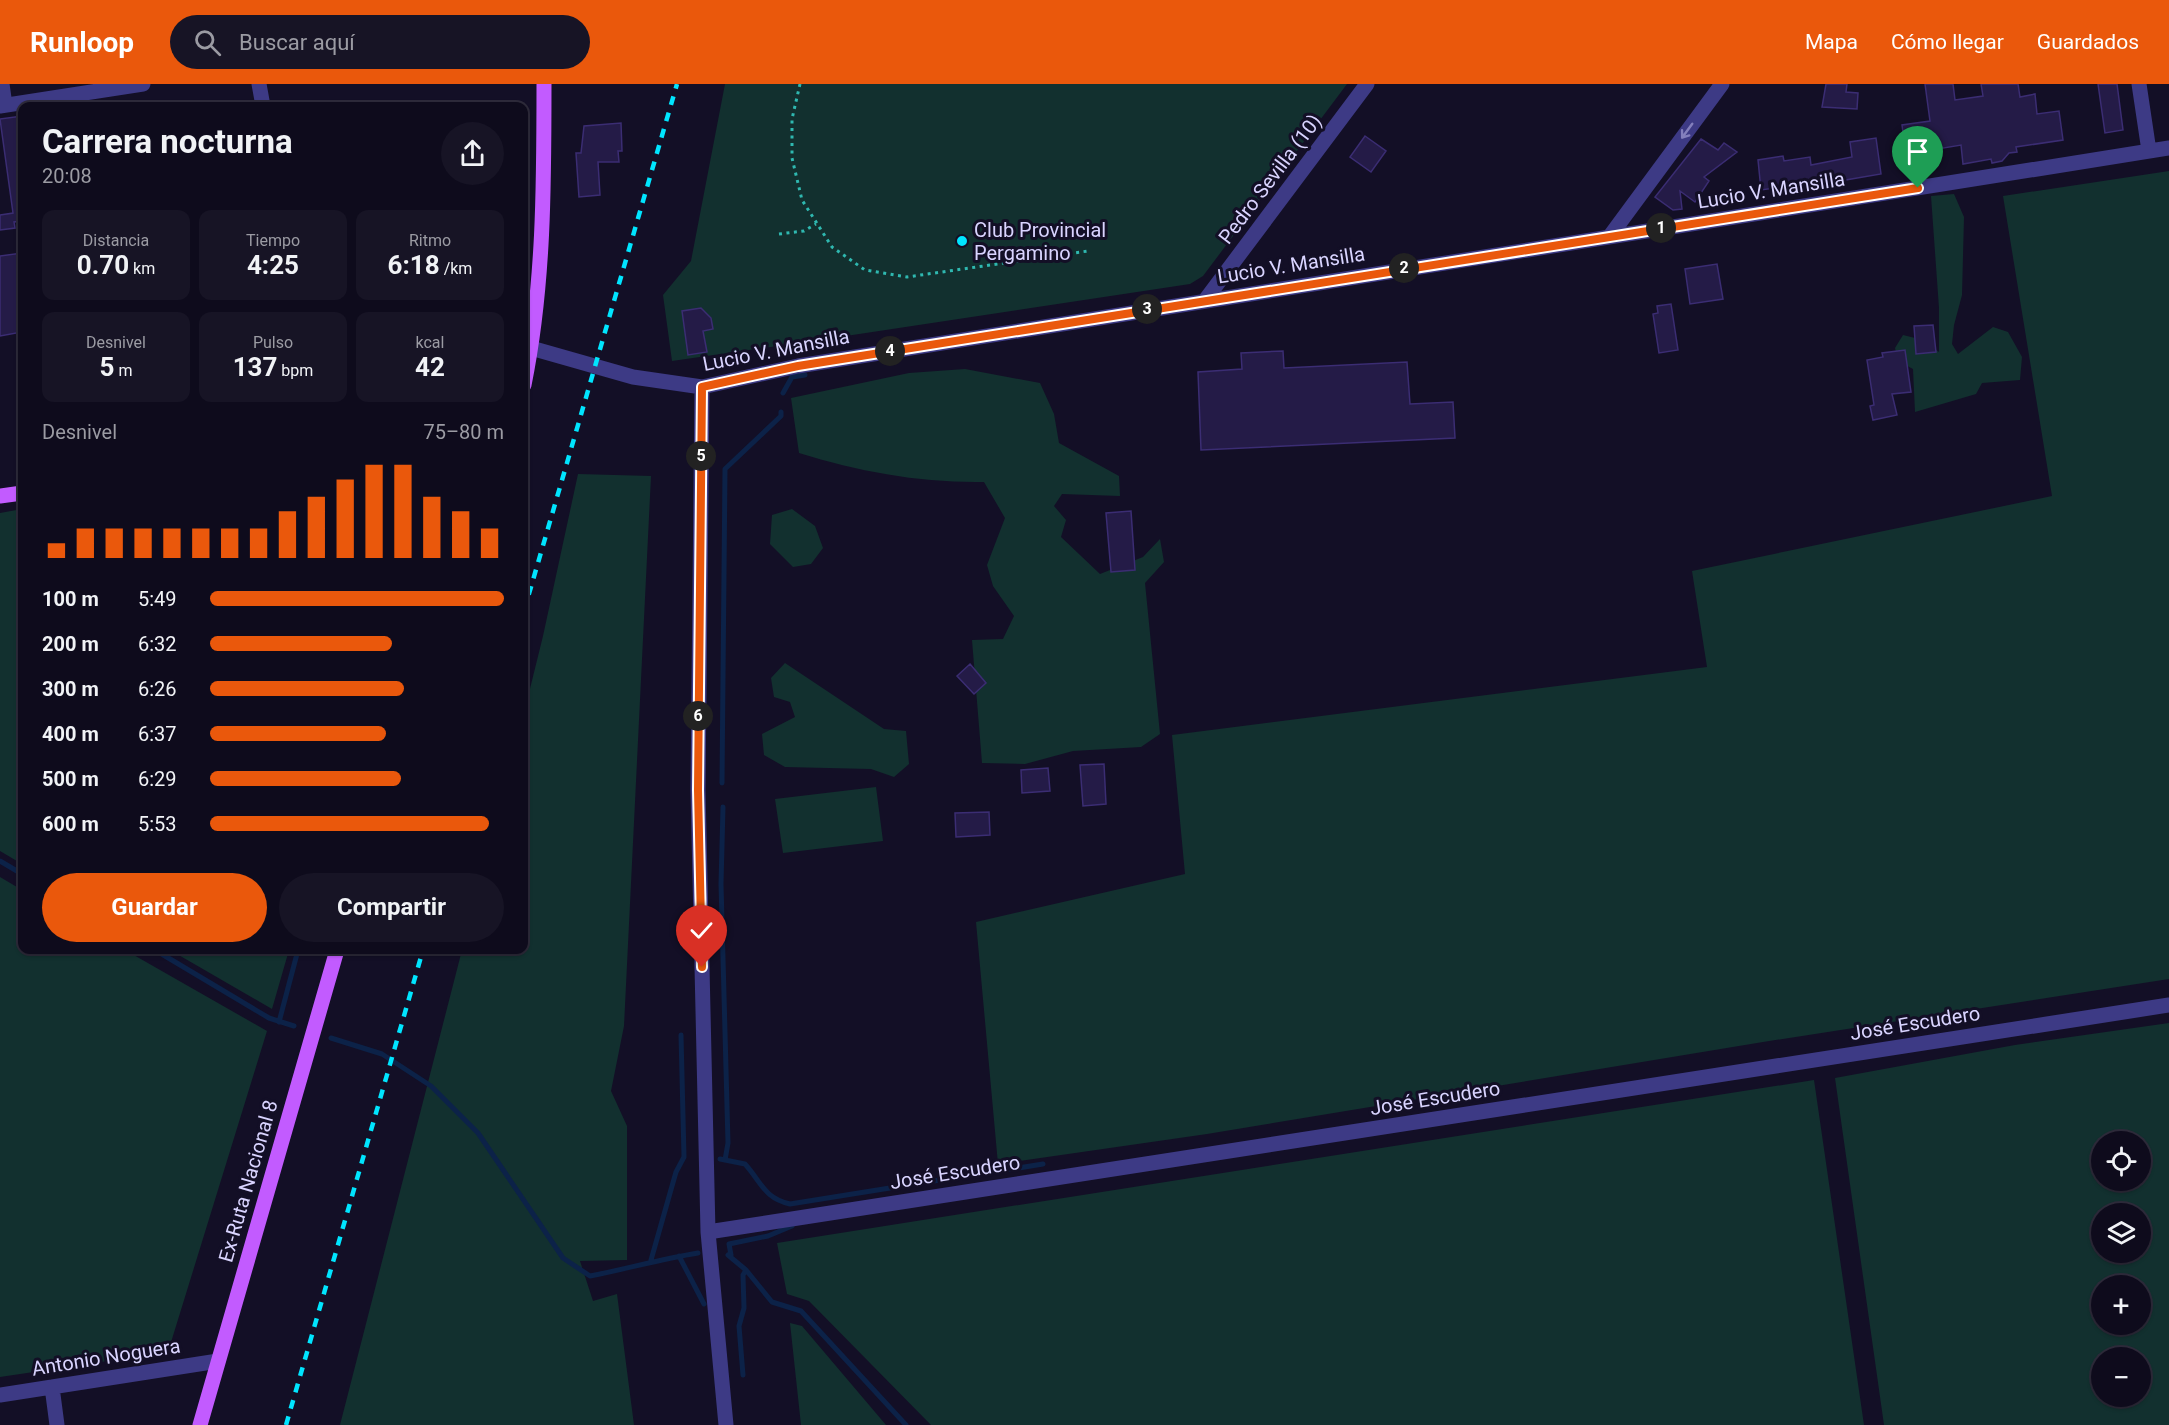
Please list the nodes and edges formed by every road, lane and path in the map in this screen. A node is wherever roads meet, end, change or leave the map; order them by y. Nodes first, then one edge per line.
1 (2, 84) edge
2 (143, 84) edge
3 (259, 84) edge
4 (544, 84) edge
5 (800, 84) edge
6 (1367, 84) edge
7 (1722, 84) edge
8 (2139, 84) edge
9 (52, 102) edge
10 (262, 102) edge
11 (18, 104) edge
12 (3, 105) edge
13 (2169, 148) edge
14 (2149, 151) junction
15 (816, 224) junction
16 (779, 234) dead end
17 (1610, 237) junction
18 (1088, 251) dead end
19 (1206, 299) junction
20 (531, 348) junction
21 (528, 364) edge
22 (702, 387) junction
23 (18, 494) edge
24 (0, 496) edge
25 (336, 954) edge
26 (2169, 1005) edge
27 (708, 1232) junction
28 (218, 1361) junction
29 (52, 1387) junction
30 (0, 1395) edge
31 (57, 1425) edge
32 (200, 1425) edge
33 (726, 1425) edge

1 - 12 street
2 - 9 street
3 - 10 street
4 - 20 main road
5 - 15 path
6 - 19 street, Pedro Sevilla (10)
7 -> 17 street
8 - 14 street
11 - 12 street
13 - 14 street, Lucio V. Mansilla
14 - 17 street, Lucio V. Mansilla
15 - 16 path
15 - 18 path
17 - 19 street, Lucio V. Mansilla
19 - 22 street, Lucio V. Mansilla
20 - 21 main road
20 - 22 street, Lucio V. Mansilla
22 - 27 street
23 - 24 main road
25 - 28 main road, Ex-Ruta Nacional 8
26 - 27 street, José Escudero
27 - 33 street
28 - 29 street, Antonio Noguera
28 - 32 main road, Ex-Ruta Nacional 8
29 - 30 street, Antonio Noguera
29 - 31 street

